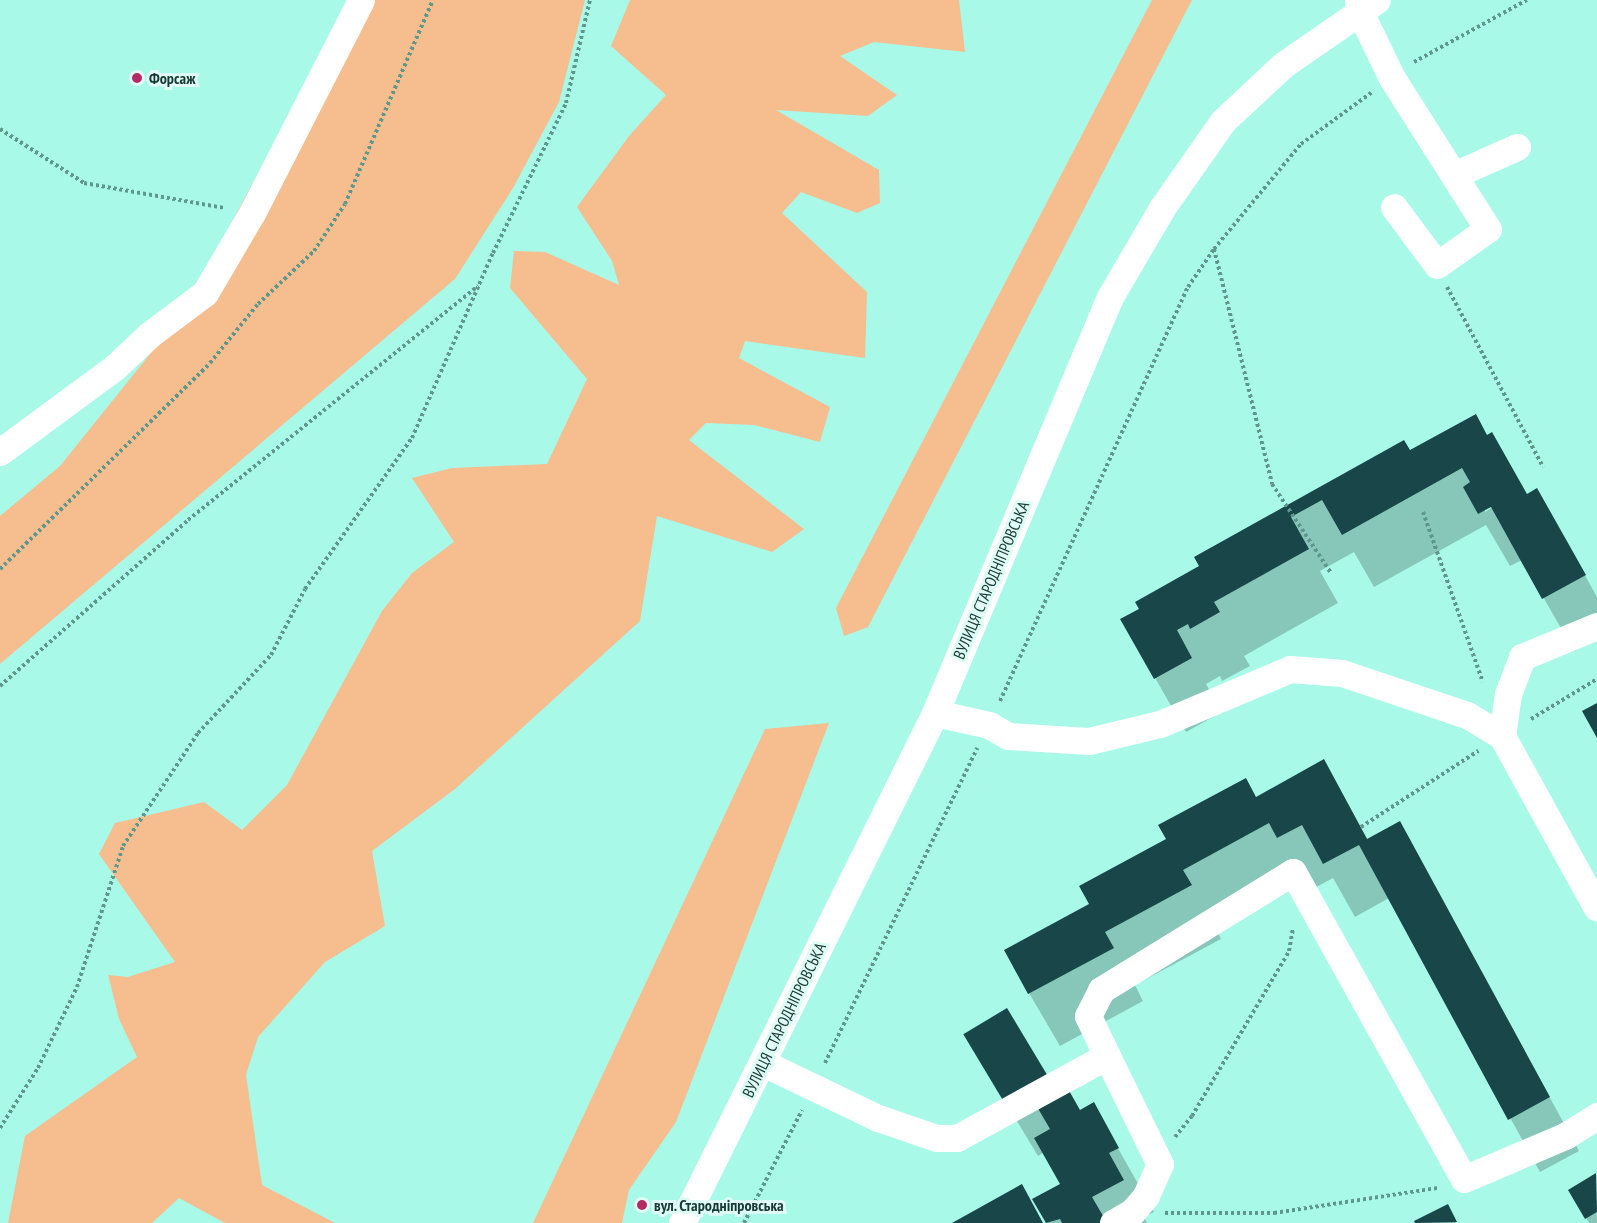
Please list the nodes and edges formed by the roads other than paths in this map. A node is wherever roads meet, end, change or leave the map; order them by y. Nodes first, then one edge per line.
1 (361, 0) edge
2 (1365, 3) edge
3 (1517, 147) dead end
4 (1454, 175) junction
5 (1394, 207) dead end
6 (0, 452) edge
7 (1597, 626) edge
8 (935, 713) junction
9 (1502, 736) junction
10 (1597, 908) edge
11 (1107, 1056) junction
12 (763, 1063) junction
13 (1597, 1116) edge
14 (1122, 1217) edge
15 (682, 1223) edge

1 - 6 street
2 - 4 street
2 - 8 street, ВУЛИЦЯ СТАРОДНІПРОВСЬКА
3 - 4 street
4 - 5 street
7 - 9 street
8 - 9 street
8 - 12 street, ВУЛИЦЯ СТАРОДНІПРОВСЬКА
9 - 10 street
11 - 12 street
11 - 13 street
11 - 14 street
12 - 15 street, ВУЛИЦЯ СТАРОДНІПРОВСЬКА

